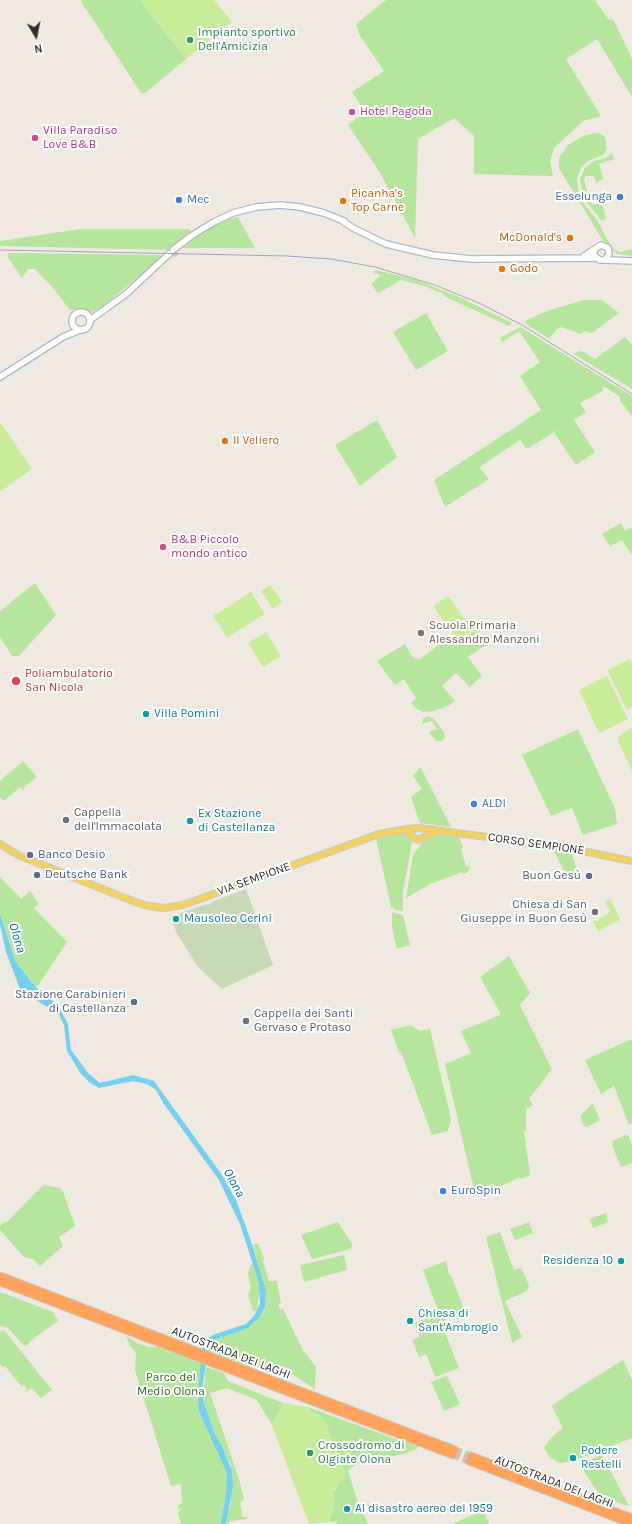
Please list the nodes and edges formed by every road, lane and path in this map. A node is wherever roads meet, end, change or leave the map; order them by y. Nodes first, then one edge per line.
1 (594, 250) junction
2 (609, 250) junction
3 (580, 258) junction
4 (596, 258) junction
5 (605, 260) junction
6 (632, 260) edge
7 (89, 318) junction
8 (73, 322) junction
9 (80, 330) junction
10 (63, 336) junction
11 (0, 377) edge
12 (420, 829) junction
13 (403, 830) junction
14 (440, 832) junction
15 (413, 835) junction
16 (423, 838) junction
17 (0, 844) edge
18 (632, 861) edge
19 (0, 1276) edge
20 (0, 1282) edge
21 (192, 1352) junction
22 (454, 1452) tunnel mouth
23 (632, 1518) edge
24 (632, 1524) edge

1 - 2 main road
1 - 3 main road
1 - 4 main road
2 - 5 main road
2 - 6 main road
3 - 4 main road
3 - 7 main road
4 - 5 main road
5 - 6 main road
7 - 8 main road
7 - 9 main road
8 - 9 main road
8 - 10 main road
9 - 10 main road
10 - 11 main road
12 - 13 main road, VIA SEMPIONE
12 - 14 main road, CORSO SEMPIONE
12 - 15 main road
12 - 16 main road
13 - 15 main road
13 - 17 main road, VIA SEMPIONE
14 - 16 main road, CORSO SEMPIONE
14 - 18 main road, CORSO SEMPIONE
15 - 16 main road
19 - 21 highway, AUTOSTRADA DEI LAGHI
20 - 21 highway, AUTOSTRADA DEI LAGHI
21 - 22 highway, AUTOSTRADA DEI LAGHI
23 - 24 highway, AUTOSTRADA DEI LAGHI

